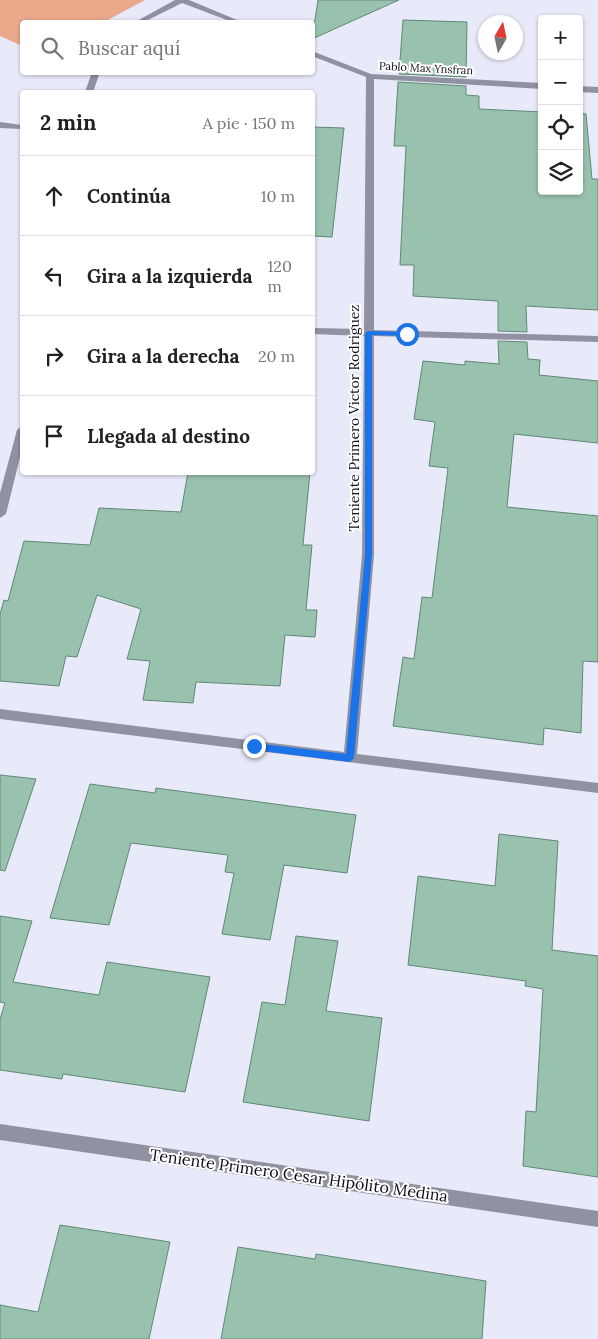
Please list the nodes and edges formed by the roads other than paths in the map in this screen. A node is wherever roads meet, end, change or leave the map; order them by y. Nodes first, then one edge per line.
1 (181, 0) edge
2 (143, 20) edge
3 (233, 20) edge
4 (315, 54) edge
5 (95, 75) edge
6 (370, 76) junction
7 (538, 86) edge
8 (583, 89) edge
9 (90, 90) edge
10 (598, 90) edge
11 (0, 126) edge
12 (20, 127) edge
13 (315, 332) edge
14 (368, 333) junction
15 (598, 339) edge
16 (20, 438) edge
17 (0, 514) edge
18 (0, 714) edge
19 (350, 758) junction
20 (598, 788) edge
21 (0, 1132) edge
22 (598, 1218) edge

1 - 2 street
1 - 3 street
4 - 6 street, Pablo Max Ynsfran
5 - 9 street
6 - 7 street, Pablo Max Ynsfran
6 - 14 street, Teniente Primero Victor Rodriguez
8 - 10 street
11 - 12 street
13 - 14 street
14 - 15 street
14 - 19 street, Teniente Primero Victor Rodriguez
16 - 17 street
18 - 19 street
19 - 20 street
21 - 22 street, Teniente Primero Cesar Hipólito Medina

